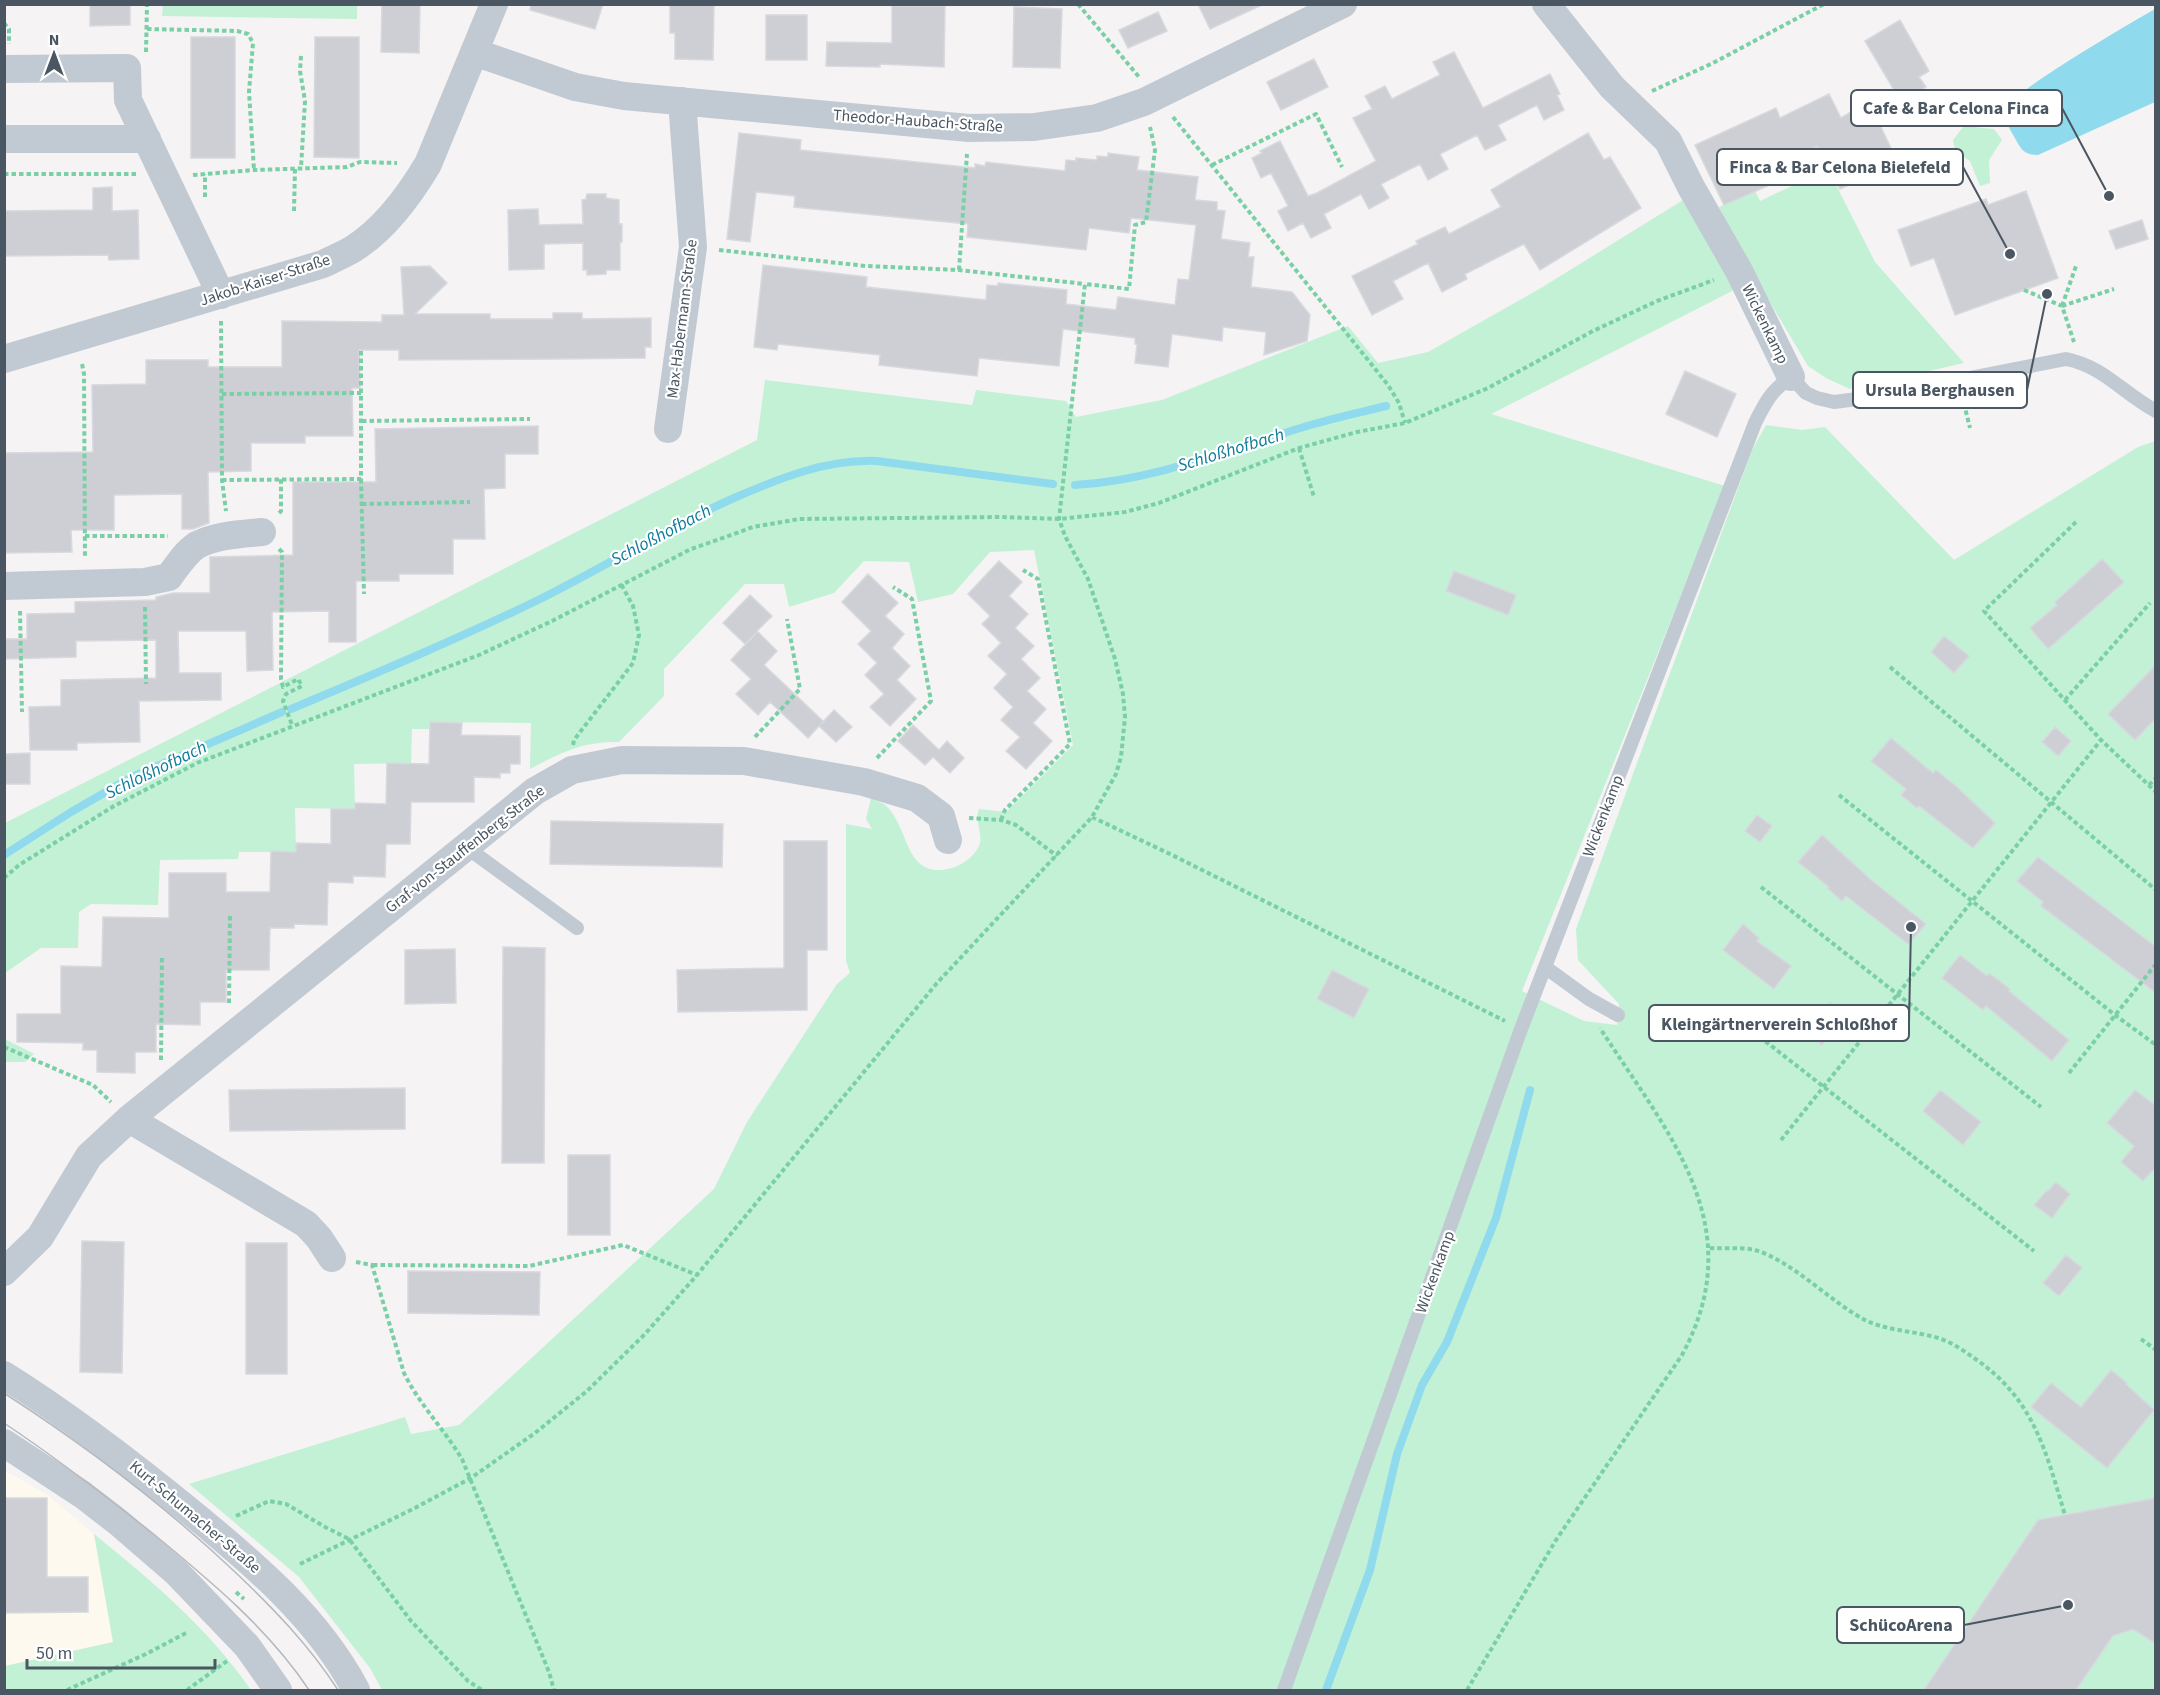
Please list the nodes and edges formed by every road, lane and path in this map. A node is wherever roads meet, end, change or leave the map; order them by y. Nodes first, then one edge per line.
1 (147, 4) edge
2 (494, 4) edge
3 (1078, 4) edge
4 (1343, 4) edge
5 (1546, 4) edge
6 (1824, 4) edge
7 (147, 28) junction
8 (474, 52) junction
9 (301, 56) dead end
10 (128, 68) junction
11 (4, 69) edge
12 (1150, 99) junction
13 (682, 100) junction
14 (1627, 103) junction
15 (969, 128) junction
16 (4, 139) edge
17 (147, 139) junction
18 (428, 164) junction
19 (1212, 165) junction
20 (1342, 167) dead end
21 (295, 168) junction
22 (301, 168) junction
23 (254, 170) junction
24 (4, 174) edge
25 (165, 176) junction
26 (294, 211) dead end
27 (693, 247) junction
28 (2076, 266) dead end
29 (959, 270) junction
30 (1739, 272) junction
31 (1085, 284) junction
32 (2114, 289) dead end
33 (2024, 290) dead end
34 (221, 295) junction
35 (2062, 306) junction
36 (221, 328) dead end
37 (361, 350) dead end
38 (4, 359) edge
39 (2081, 362) junction
40 (84, 374) dead end
41 (1791, 377) junction
42 (361, 393) junction
43 (222, 394) junction
44 (1961, 394) dead end
45 (2156, 411) edge
46 (530, 419) dead end
47 (362, 421) junction
48 (1405, 423) junction
49 (1970, 428) dead end
50 (668, 429) dead end
51 (1299, 448) junction
52 (362, 479) junction
53 (222, 480) junction
54 (1314, 497) dead end
55 (470, 502) dead end
56 (362, 504) junction
57 (1059, 519) junction
58 (2076, 522) dead end
59 (262, 532) joint
60 (230, 535) junction
61 (85, 536) junction
62 (174, 536) dead end
63 (1023, 570) dead end
64 (145, 582) junction
65 (621, 584) junction
66 (85, 585) junction
67 (4, 586) edge
68 (893, 587) dead end
69 (364, 594) dead end
70 (2150, 603) dead end
71 (787, 619) dead end
72 (21, 629) dead end
73 (1890, 667) dead end
74 (146, 684) dead end
75 (2065, 700) junction
76 (22, 712) dead end
77 (292, 725) junction
78 (2101, 740) junction
79 (744, 761) junction
80 (572, 770) junction
81 (2156, 778) edge
82 (864, 782) junction
83 (2149, 785) junction
84 (2156, 792) edge
85 (1839, 795) dead end
86 (2051, 801) junction
87 (1092, 817) junction
88 (1001, 820) junction
89 (945, 828) joint
90 (466, 847) junction
91 (1057, 856) junction
92 (4, 878) edge
93 (1761, 887) dead end
94 (2156, 890) edge
95 (1972, 900) junction
96 (230, 914) dead end
97 (577, 928) dead end
98 (162, 956) dead end
99 (2156, 964) edge
100 (1545, 967) junction
101 (1898, 993) junction
102 (1724, 1009) dead end
103 (1618, 1015) dead end
104 (2115, 1015) junction
105 (1595, 1020) dead end
106 (1521, 1029) junction
107 (237, 1032) junction
108 (2156, 1045) edge
109 (4, 1047) edge
110 (2069, 1073) dead end
111 (169, 1086) junction
112 (1823, 1087) junction
113 (2041, 1107) dead end
114 (129, 1119) junction
115 (1781, 1140) dead end
116 (1710, 1248) junction
117 (2034, 1251) dead end
118 (332, 1258) joint
119 (372, 1265) junction
120 (4, 1272) edge
121 (697, 1275) junction
122 (2141, 1339) dead end
123 (2156, 1350) edge
124 (4, 1375) edge
125 (4, 1443) edge
126 (471, 1478) junction
127 (2066, 1515) dead end
128 (227, 1520) dead end
129 (349, 1539) junction
130 (300, 1564) dead end
131 (188, 1632) dead end
132 (247, 1646) junction
133 (67, 1690) edge
134 (187, 1690) edge
135 (278, 1690) edge
136 (356, 1690) edge
137 (482, 1690) edge
138 (554, 1690) edge
139 (1284, 1690) edge
140 (1467, 1690) edge

1 - 7 path
2 - 8 street, Jakob-Kaiser-Straße
3 - 12 path
4 - 12 street, Theodor-Haubach-Straße
5 - 14 street, Wickenkamp
6 - 14 path
7 - 10 path
7 - 23 path
8 - 13 street, Theodor-Haubach-Straße
8 - 18 street, Jakob-Kaiser-Straße
9 - 22 path
10 - 11 street
10 - 17 street
12 - 15 street, Theodor-Haubach-Straße
12 - 19 path
12 - 31 path
13 - 15 street, Theodor-Haubach-Straße
13 - 27 street, Max-Habermann-Straße
14 - 30 street, Wickenkamp
15 - 29 path
16 - 17 street
17 - 25 street
18 - 22 path
18 - 34 street, Jakob-Kaiser-Straße
19 - 20 path
19 - 48 path
21 - 22 path
21 - 23 path
21 - 26 path
23 - 25 path
24 - 25 path
25 - 34 street
27 - 29 path
27 - 50 street, Max-Habermann-Straße
28 - 35 path
29 - 31 path
30 - 41 street, Wickenkamp
30 - 48 path
31 - 57 path
32 - 35 path
33 - 35 path
34 - 38 street, Jakob-Kaiser-Straße
35 - 39 path
36 - 43 path
37 - 42 path
39 - 41 lane
39 - 45 lane
40 - 61 path
41 - 100 lane, Wickenkamp
42 - 43 path
42 - 47 path
43 - 53 path
44 - 49 path
46 - 47 path
47 - 52 path
48 - 51 path
51 - 54 path
51 - 57 path
52 - 53 path
52 - 56 path
53 - 60 path
55 - 56 path
56 - 69 path
57 - 65 path
57 - 87 path
58 - 75 path
59 - 60 street
59 - 77 path
60 - 64 street
61 - 62 path
61 - 66 path
63 - 88 path
64 - 66 street
64 - 74 path
65 - 77 path
65 - 80 path
66 - 67 street
68 - 82 path
70 - 75 path
71 - 79 path
72 - 76 path
73 - 86 path
75 - 78 path
77 - 92 path
78 - 83 path
78 - 86 path
79 - 80 street, Graf-von-Stauffenberg-Straße
79 - 82 street, Graf-von-Stauffenberg-Straße
80 - 90 street, Graf-von-Stauffenberg-Straße
81 - 83 path
82 - 89 street, Graf-von-Stauffenberg-Straße
83 - 84 path
85 - 95 path
86 - 94 path
86 - 95 path
87 - 91 path
87 - 106 path
88 - 89 path
88 - 91 path
90 - 97 lane
90 - 107 street, Graf-von-Stauffenberg-Straße
91 - 121 path
93 - 101 path
95 - 101 path
95 - 104 path
96 - 107 path
98 - 111 path
99 - 104 path
100 - 103 lane
100 - 106 lane, Wickenkamp
101 - 112 path
101 - 113 path
102 - 112 path
104 - 108 path
104 - 110 path
105 - 116 path
106 - 139 lane, Wickenkamp
107 - 111 street, Graf-von-Stauffenberg-Straße
109 - 114 path
111 - 114 street, Graf-von-Stauffenberg-Straße
112 - 115 path
112 - 117 path
114 - 118 street
114 - 120 street, Graf-von-Stauffenberg-Straße
116 - 127 path
116 - 140 path
118 - 119 path
119 - 121 path
119 - 126 path
121 - 126 path
122 - 123 path
124 - 136 street, Kurt-Schumacher-Straße
125 - 132 street
126 - 129 path
126 - 138 path
128 - 129 path
129 - 130 path
129 - 137 path
131 - 133 path
132 - 134 path
132 - 135 street

